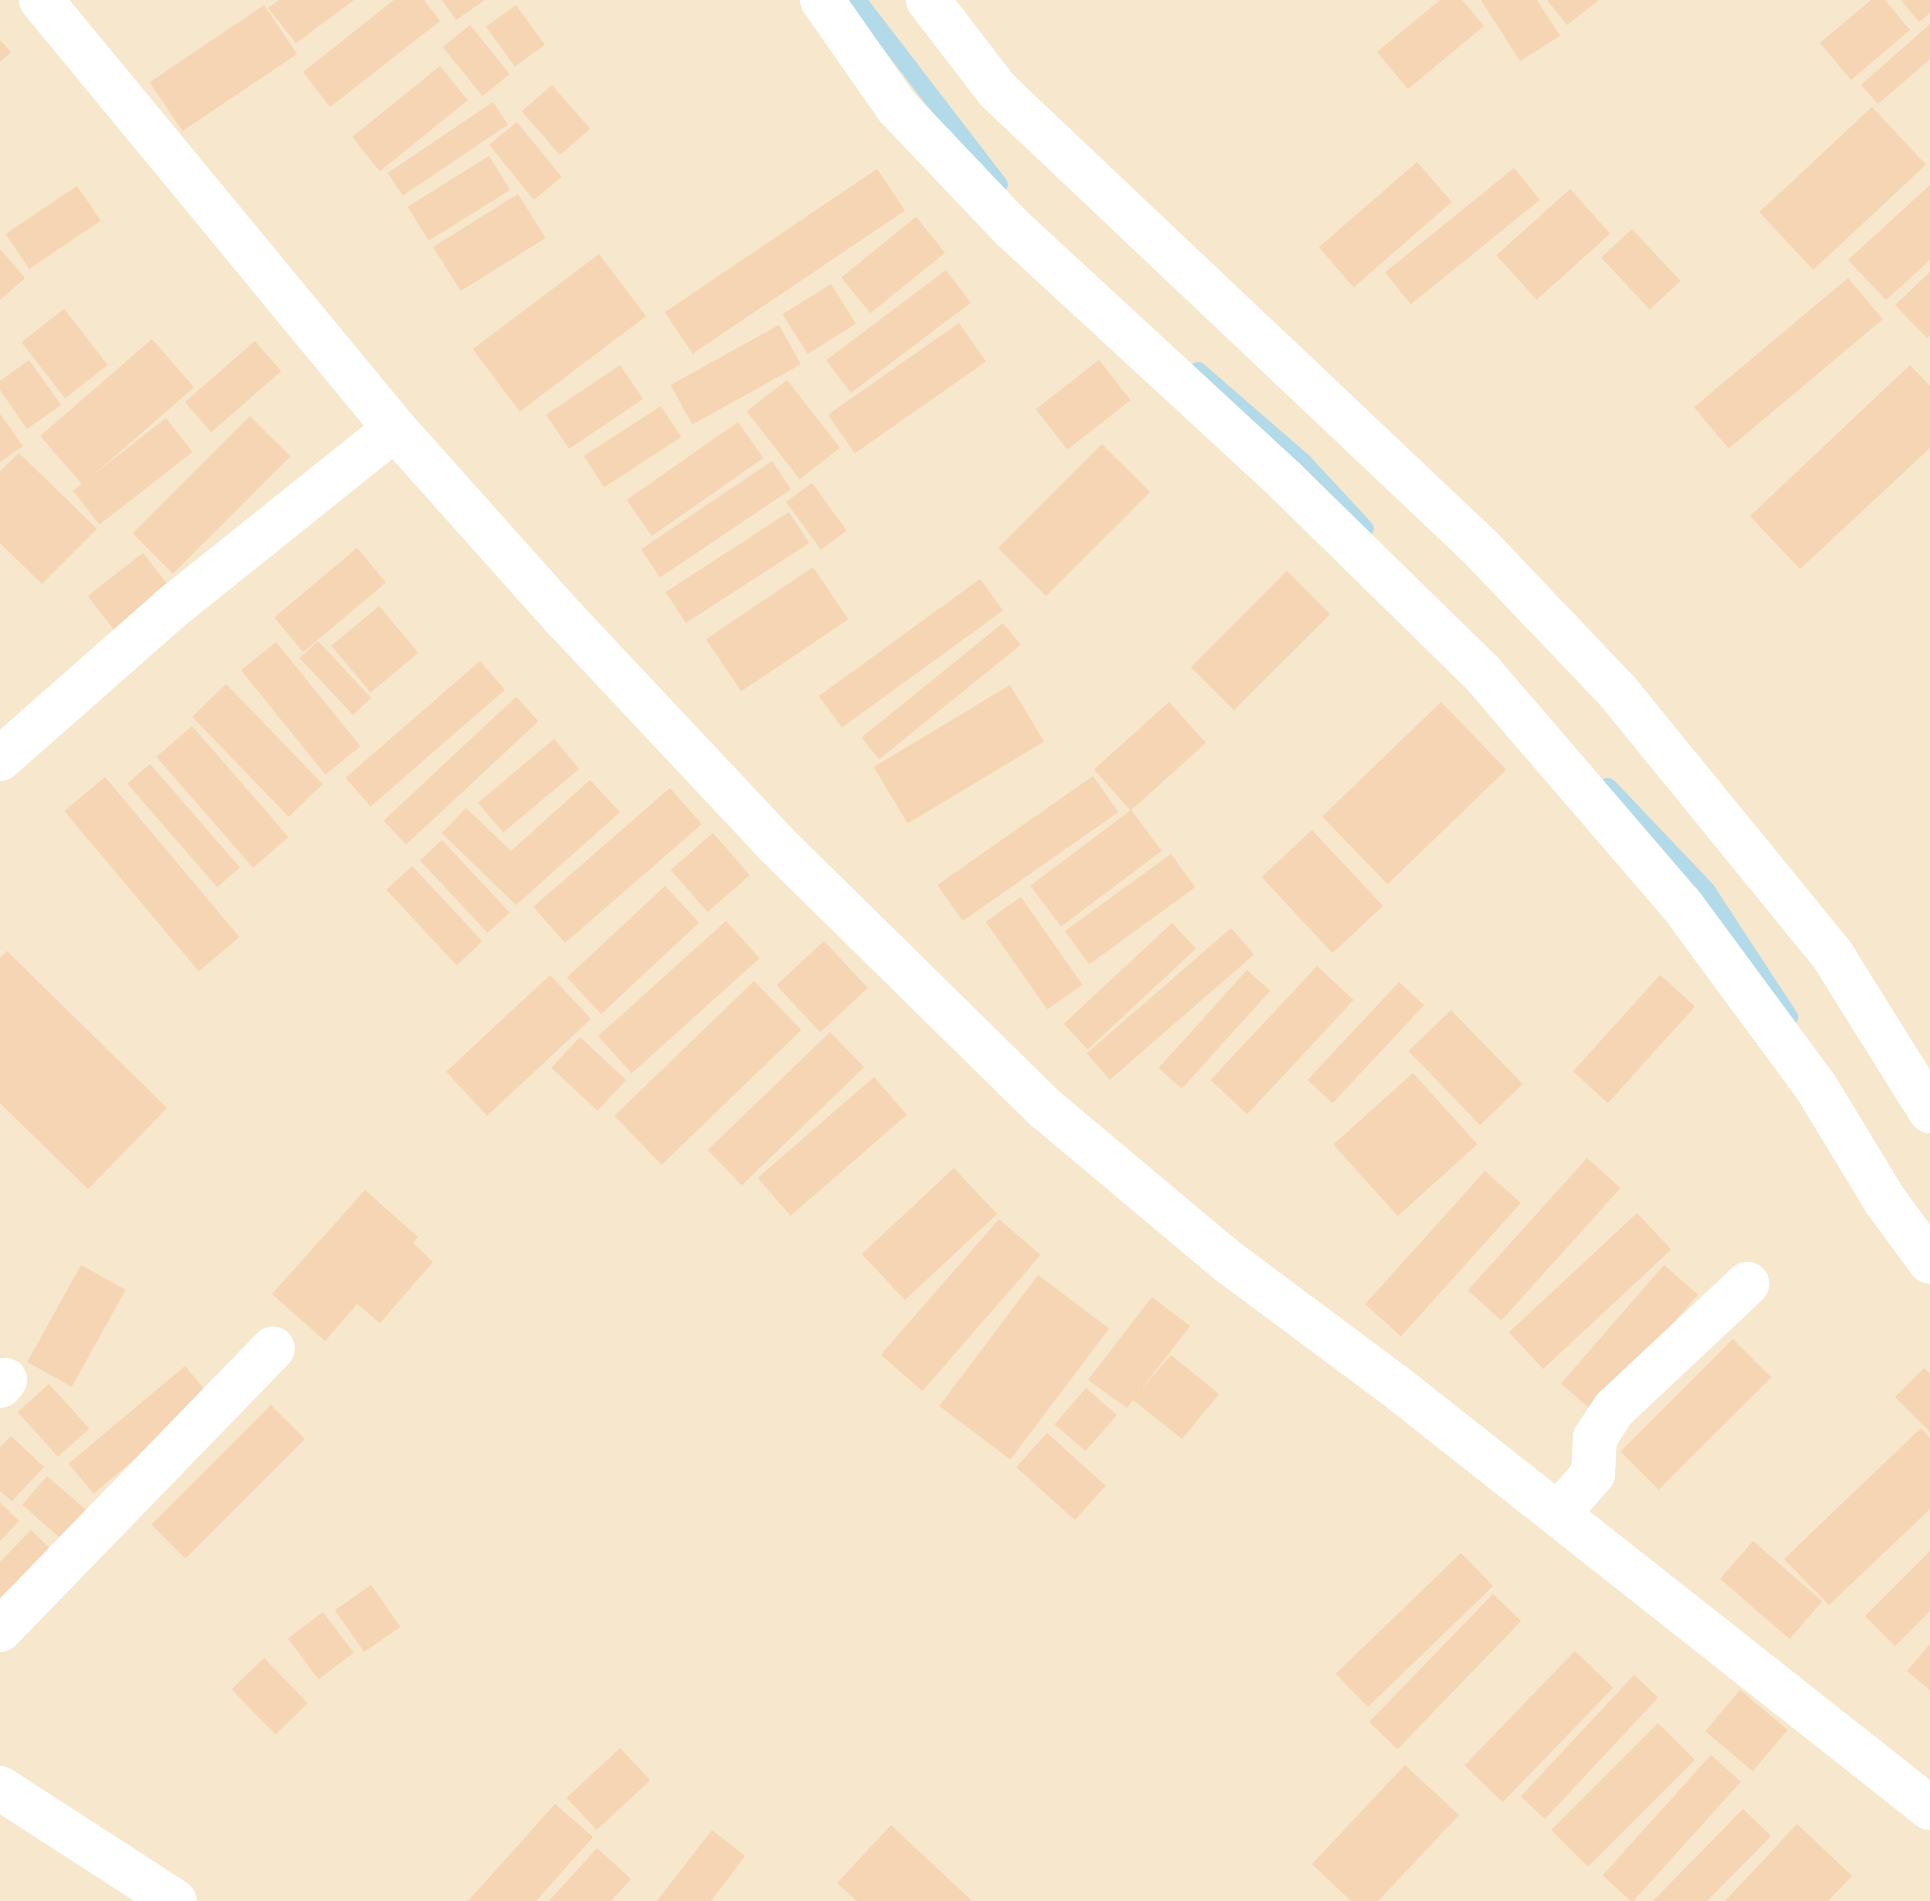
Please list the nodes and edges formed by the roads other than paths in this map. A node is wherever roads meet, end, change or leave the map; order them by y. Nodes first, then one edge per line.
1 (41, 0) edge
2 (822, 0) edge
3 (928, 0) edge
4 (395, 429) junction
5 (0, 759) edge
6 (1930, 1111) edge
7 (1930, 1262) edge
8 (1747, 1284) dead end
9 (273, 1348) dead end
10 (1558, 1514) junction
11 (0, 1630) edge
12 (0, 1788) edge
13 (1930, 1808) edge
14 (175, 1901) edge

1 - 4 street
2 - 7 street
3 - 6 street
4 - 5 street
4 - 10 street
8 - 10 street
9 - 11 street
10 - 13 street
12 - 14 street

